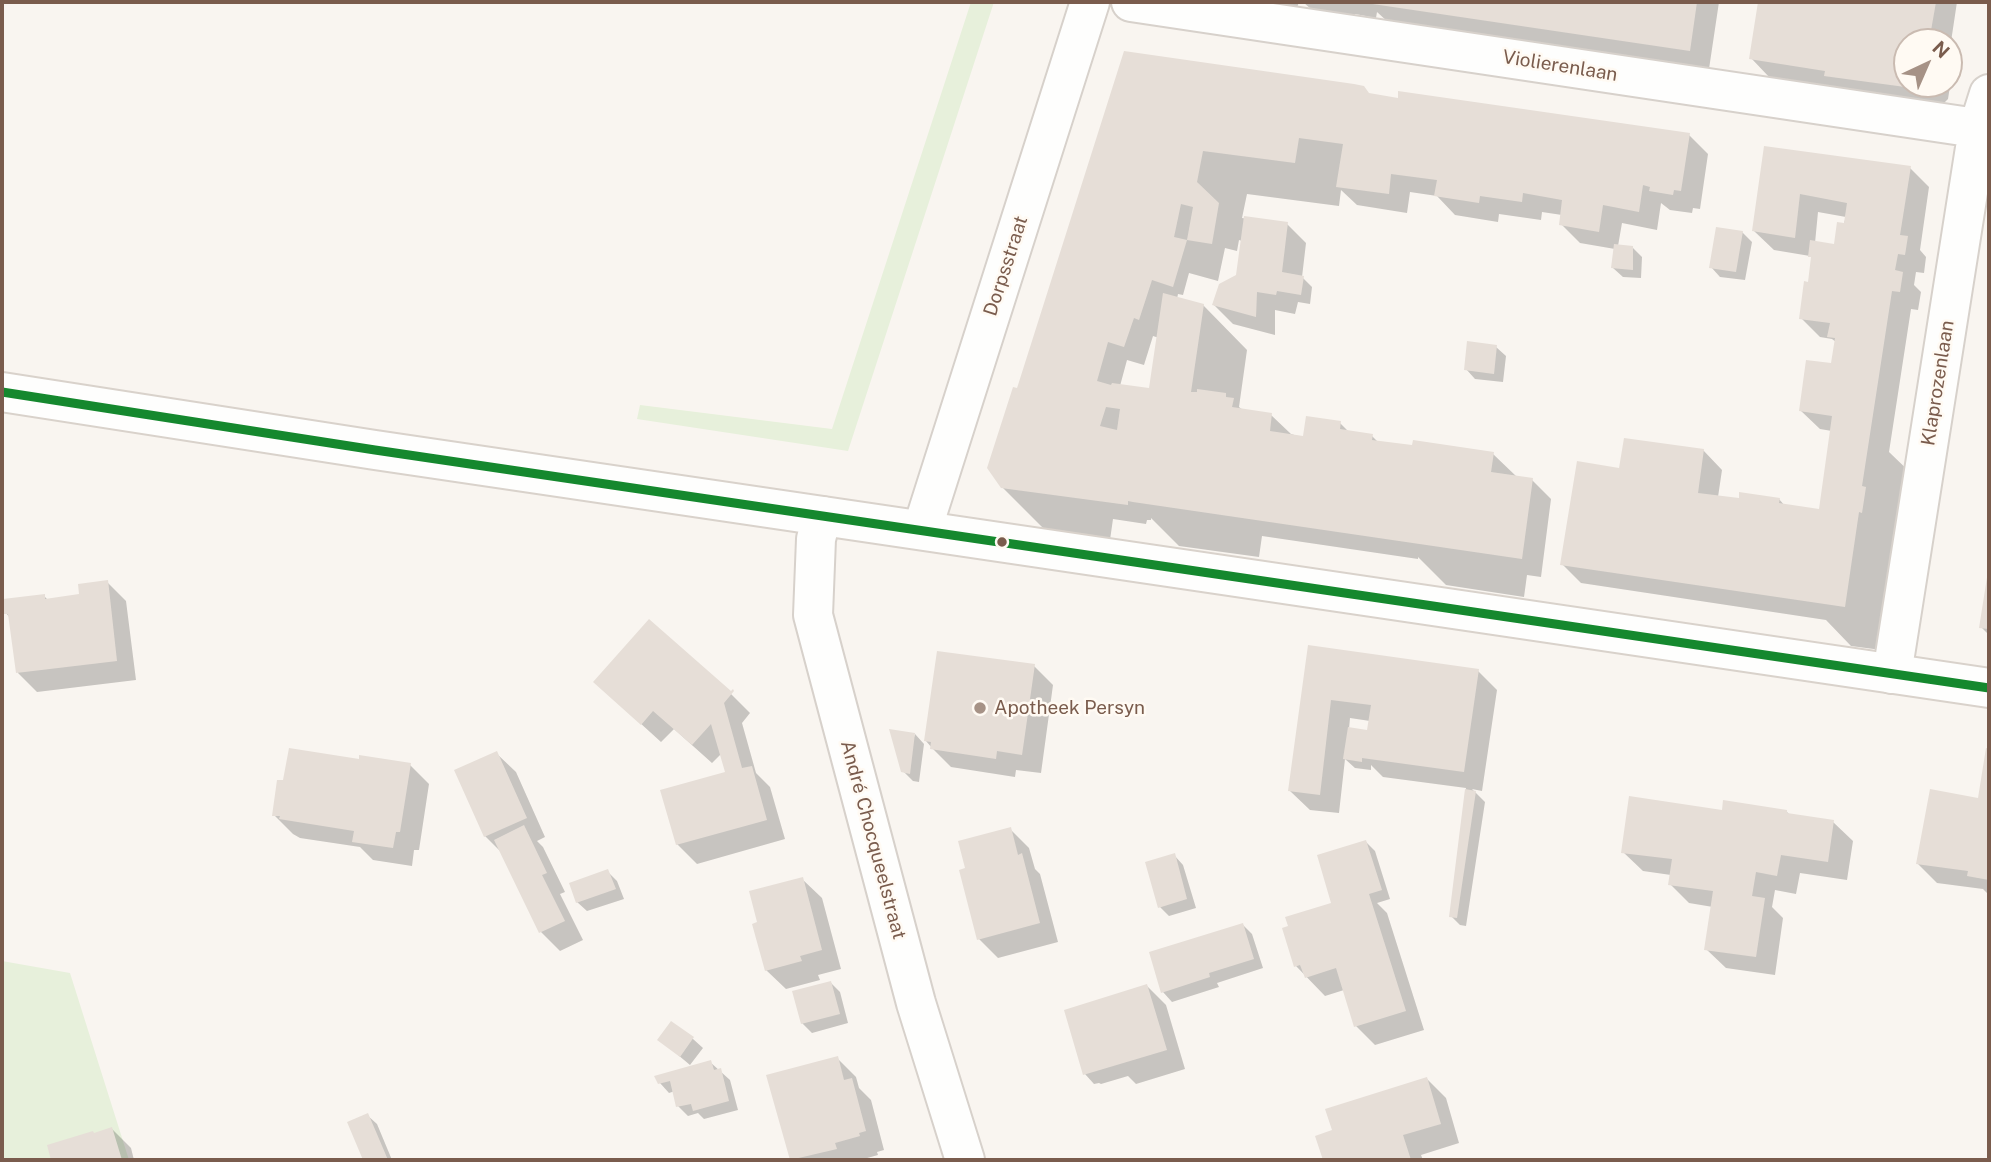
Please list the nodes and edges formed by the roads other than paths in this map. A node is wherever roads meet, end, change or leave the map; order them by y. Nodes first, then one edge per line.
1 (1090, 2) edge
2 (1131, 2) edge
3 (1986, 118) edge
4 (2, 392) edge
5 (821, 516) junction
6 (922, 530) junction
7 (1892, 674) junction
8 (1989, 688) edge
9 (965, 1160) edge

1 - 6 street, Dorpsstraat
2 - 3 street, Violierenlaan
3 - 7 street, Klaprozenlaan
4 - 5 street
5 - 6 street
5 - 9 street, André Chocqueelstraat
6 - 7 street
7 - 8 street

